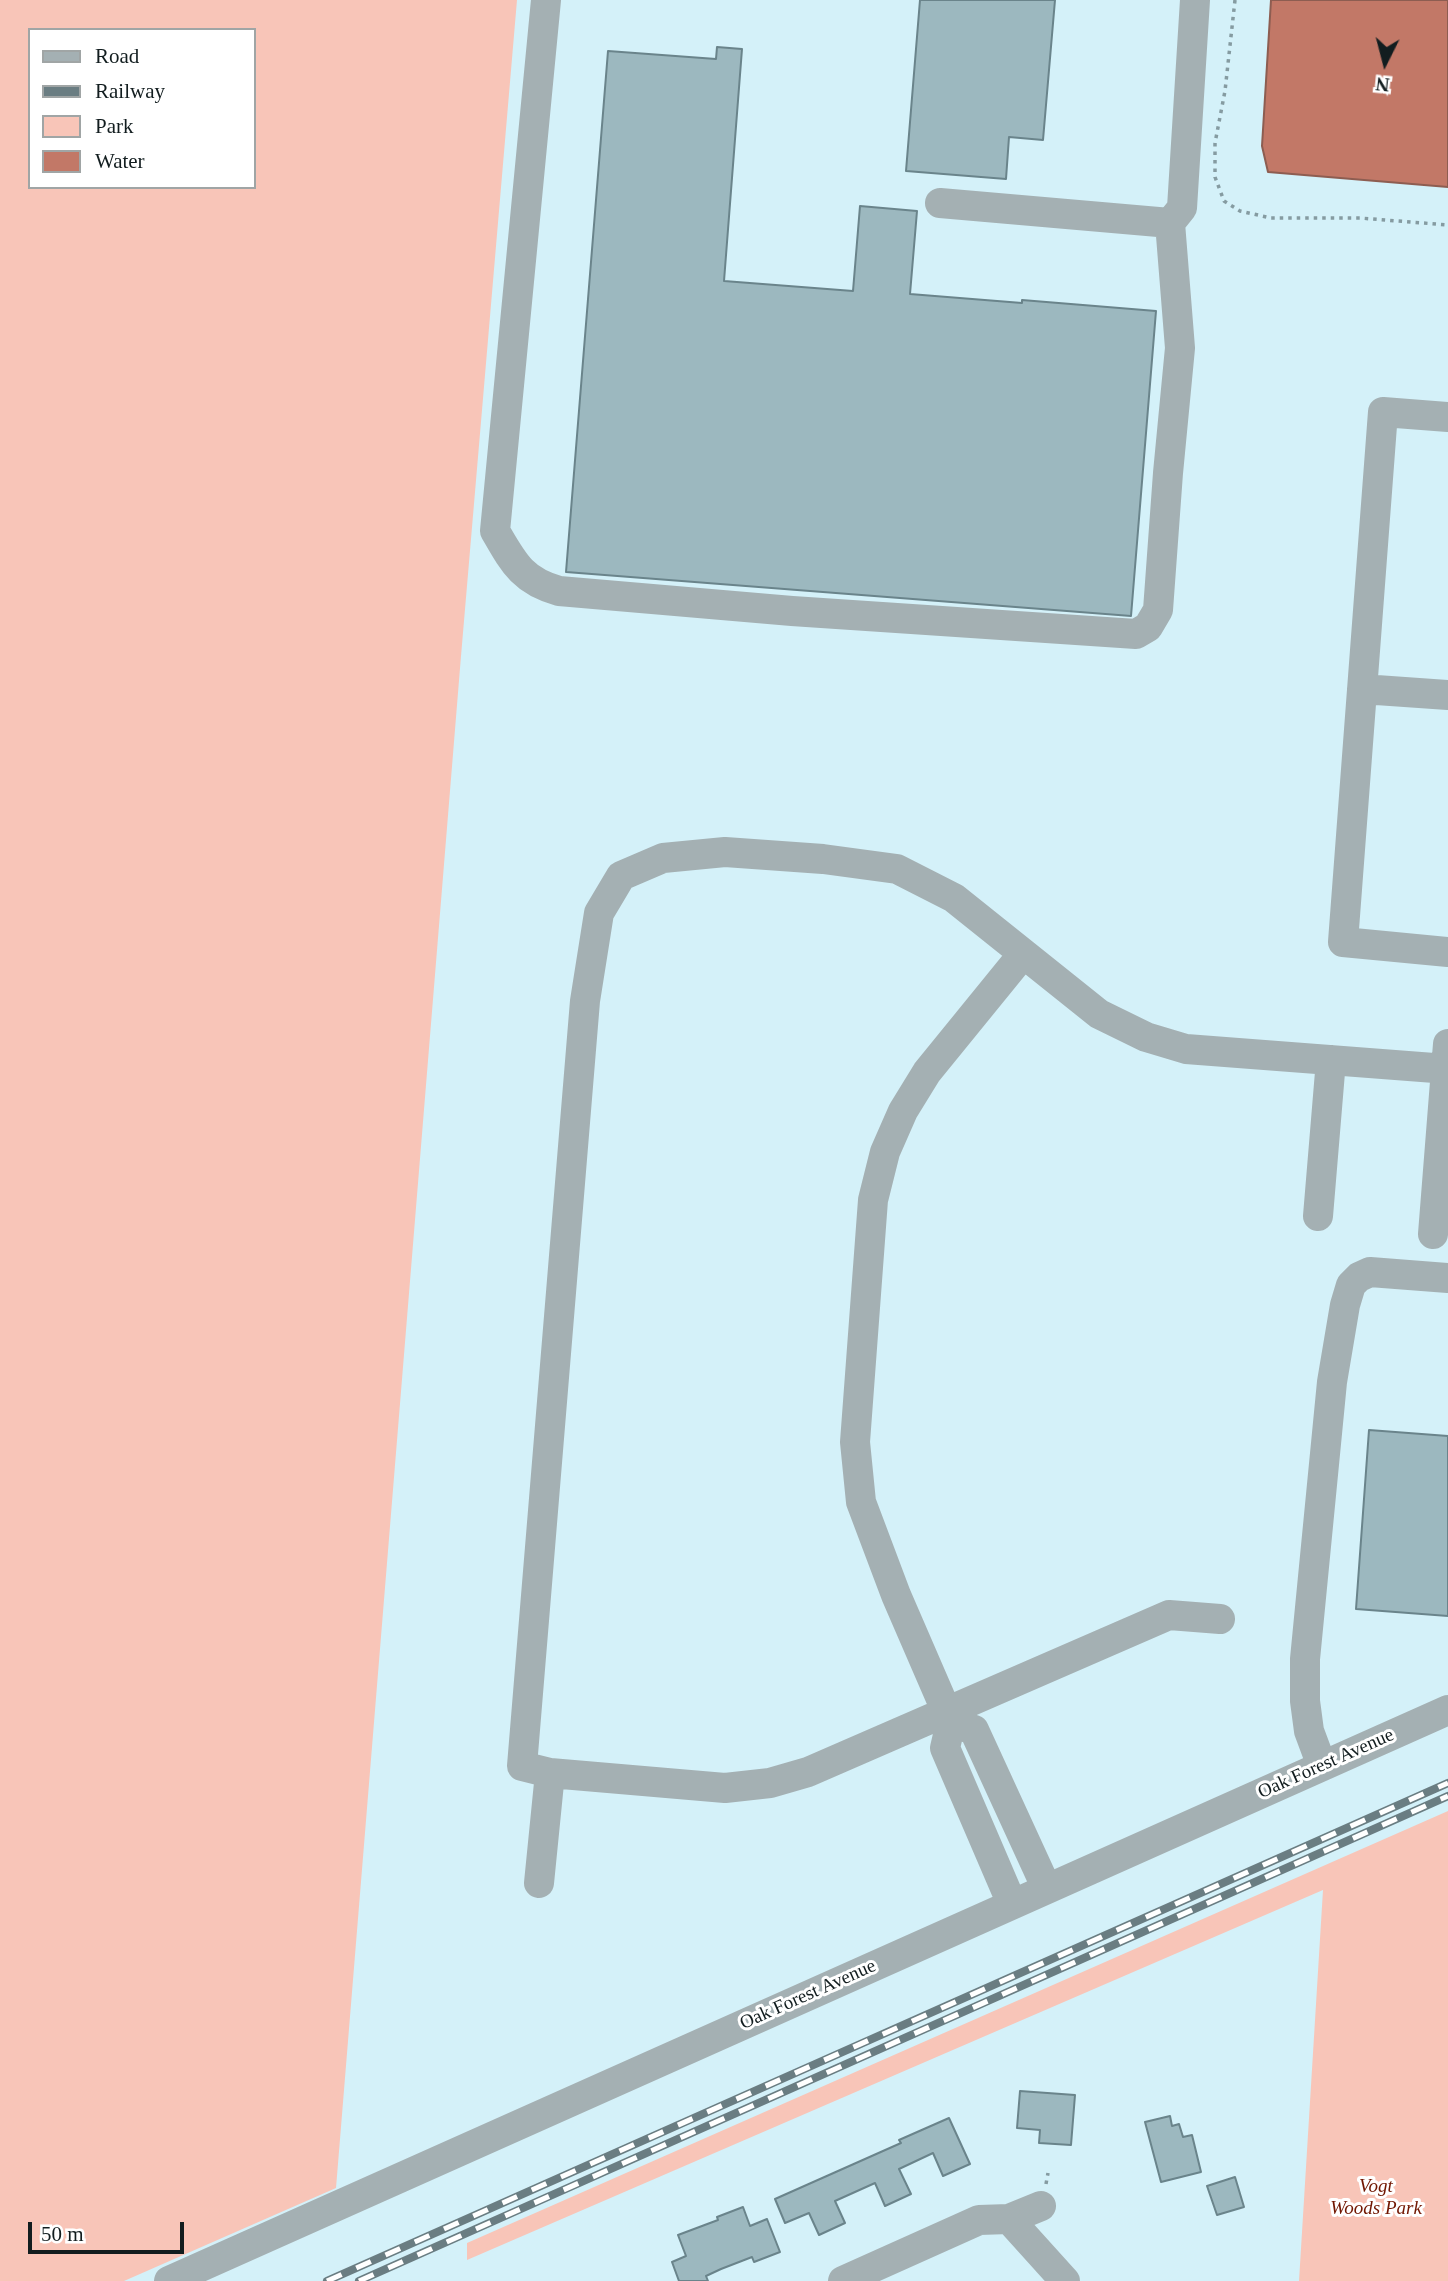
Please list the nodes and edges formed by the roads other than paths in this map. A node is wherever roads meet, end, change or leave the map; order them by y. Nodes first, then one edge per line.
1 (546, 0) edge
2 (1195, 0) edge
3 (940, 203) dead end
4 (1170, 223) junction
5 (1448, 417) edge
6 (1362, 689) junction
7 (1448, 695) edge
8 (1448, 951) edge
9 (1023, 954) junction
10 (1331, 1060) junction
11 (1447, 1060) edge
12 (1318, 1216) dead end
13 (1433, 1234) dead end
14 (1448, 1278) edge
15 (1220, 1619) dead end
16 (1448, 1710) edge
17 (948, 1716) junction
18 (1322, 1766) junction
19 (550, 1773) junction
20 (539, 1883) dead end
21 (1047, 1889) junction
22 (1012, 1904) junction
23 (1041, 2206) dead end
24 (1009, 2219) junction
25 (169, 2281) edge
26 (843, 2281) edge
27 (1065, 2281) edge

1 - 4 street
2 - 4 street
3 - 4 street
5 - 6 street
6 - 7 street
6 - 8 street
9 - 10 street
9 - 17 street
9 - 19 street
10 - 11 street
10 - 12 street
11 - 13 street
14 - 18 street
15 - 17 street
16 - 18 street, Oak Forest Avenue
17 - 19 street
17 - 21 street
17 - 22 street
18 - 21 street, Oak Forest Avenue
19 - 20 street
21 - 22 street, Oak Forest Avenue
22 - 25 street, Oak Forest Avenue
23 - 24 street
24 - 26 street
24 - 27 street

